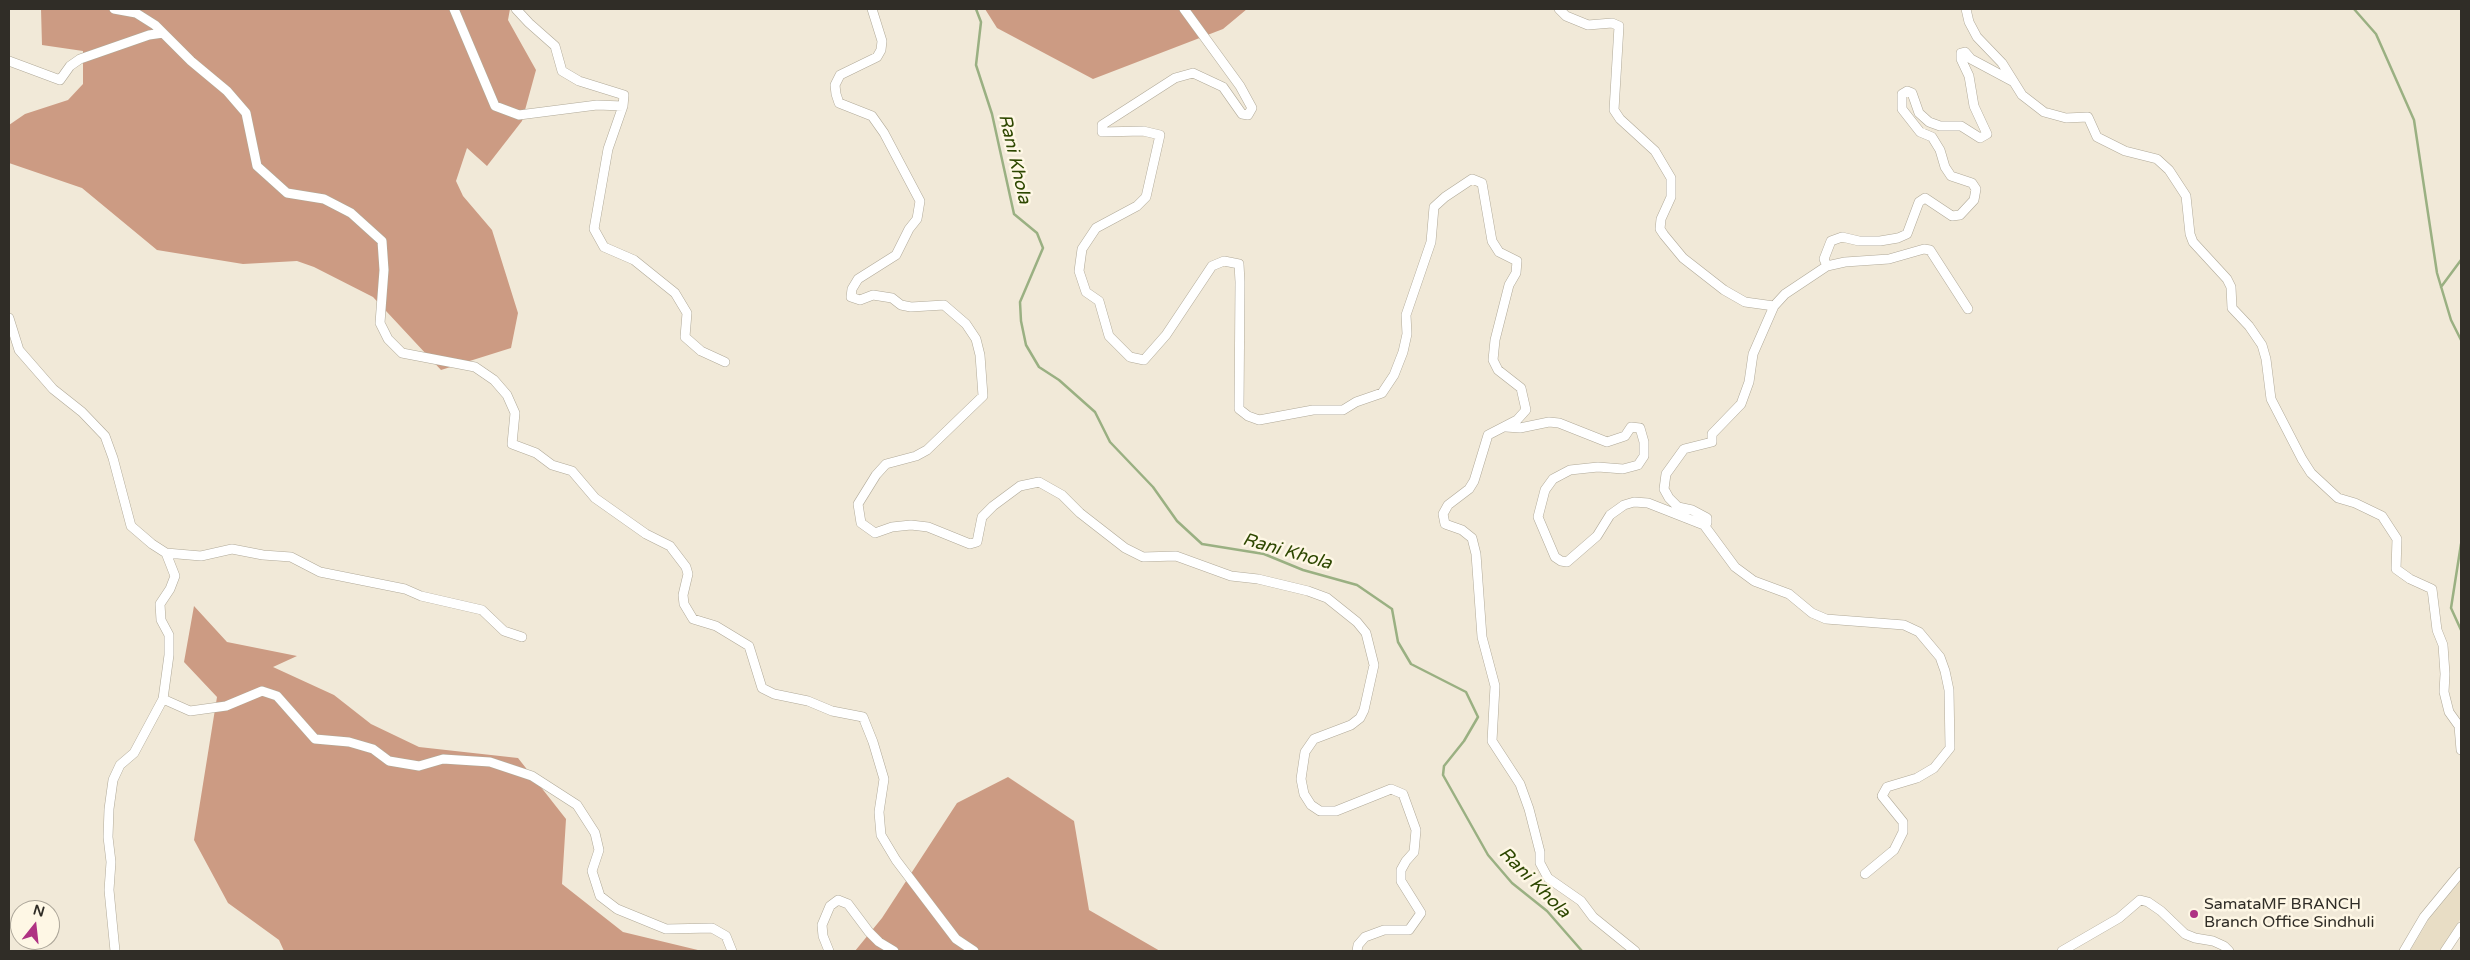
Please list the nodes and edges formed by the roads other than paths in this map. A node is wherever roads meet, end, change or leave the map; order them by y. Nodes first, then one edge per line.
1 (114, 9) edge
2 (454, 9) edge
3 (516, 9) edge
4 (872, 9) edge
5 (1184, 9) edge
6 (1559, 9) edge
7 (1966, 9) edge
8 (163, 33) junction
9 (9, 61) edge
10 (2014, 83) junction
11 (624, 106) junction
12 (1828, 266) junction
13 (1774, 306) junction
14 (1968, 309) dead end
15 (9, 318) edge
16 (725, 362) dead end
17 (1505, 427) junction
18 (1704, 524) junction
19 (166, 553) junction
20 (522, 637) dead end
21 (163, 699) junction
22 (2461, 750) edge
23 (2461, 872) edge
24 (1865, 874) dead end
25 (2461, 927) edge
26 (115, 951) edge
27 (732, 951) edge
28 (829, 951) edge
29 (894, 951) edge
30 (974, 951) edge
31 (1357, 951) edge
32 (1635, 951) edge
33 (2062, 951) edge
34 (2229, 951) edge
35 (2404, 951) edge
36 (2445, 951) edge

1 - 8 street
2 - 11 street
3 - 11 street
4 - 31 street
5 - 17 street
6 - 13 street
7 - 10 street
8 - 9 street
8 - 30 street
10 - 12 street
10 - 22 street
11 - 16 street
12 - 13 street
12 - 14 street
13 - 18 street
15 - 19 street
17 - 18 street
17 - 32 street
18 - 24 street
19 - 20 street
19 - 21 street
21 - 26 street
21 - 27 street
23 - 35 street
25 - 36 street
28 - 29 street
33 - 34 street

